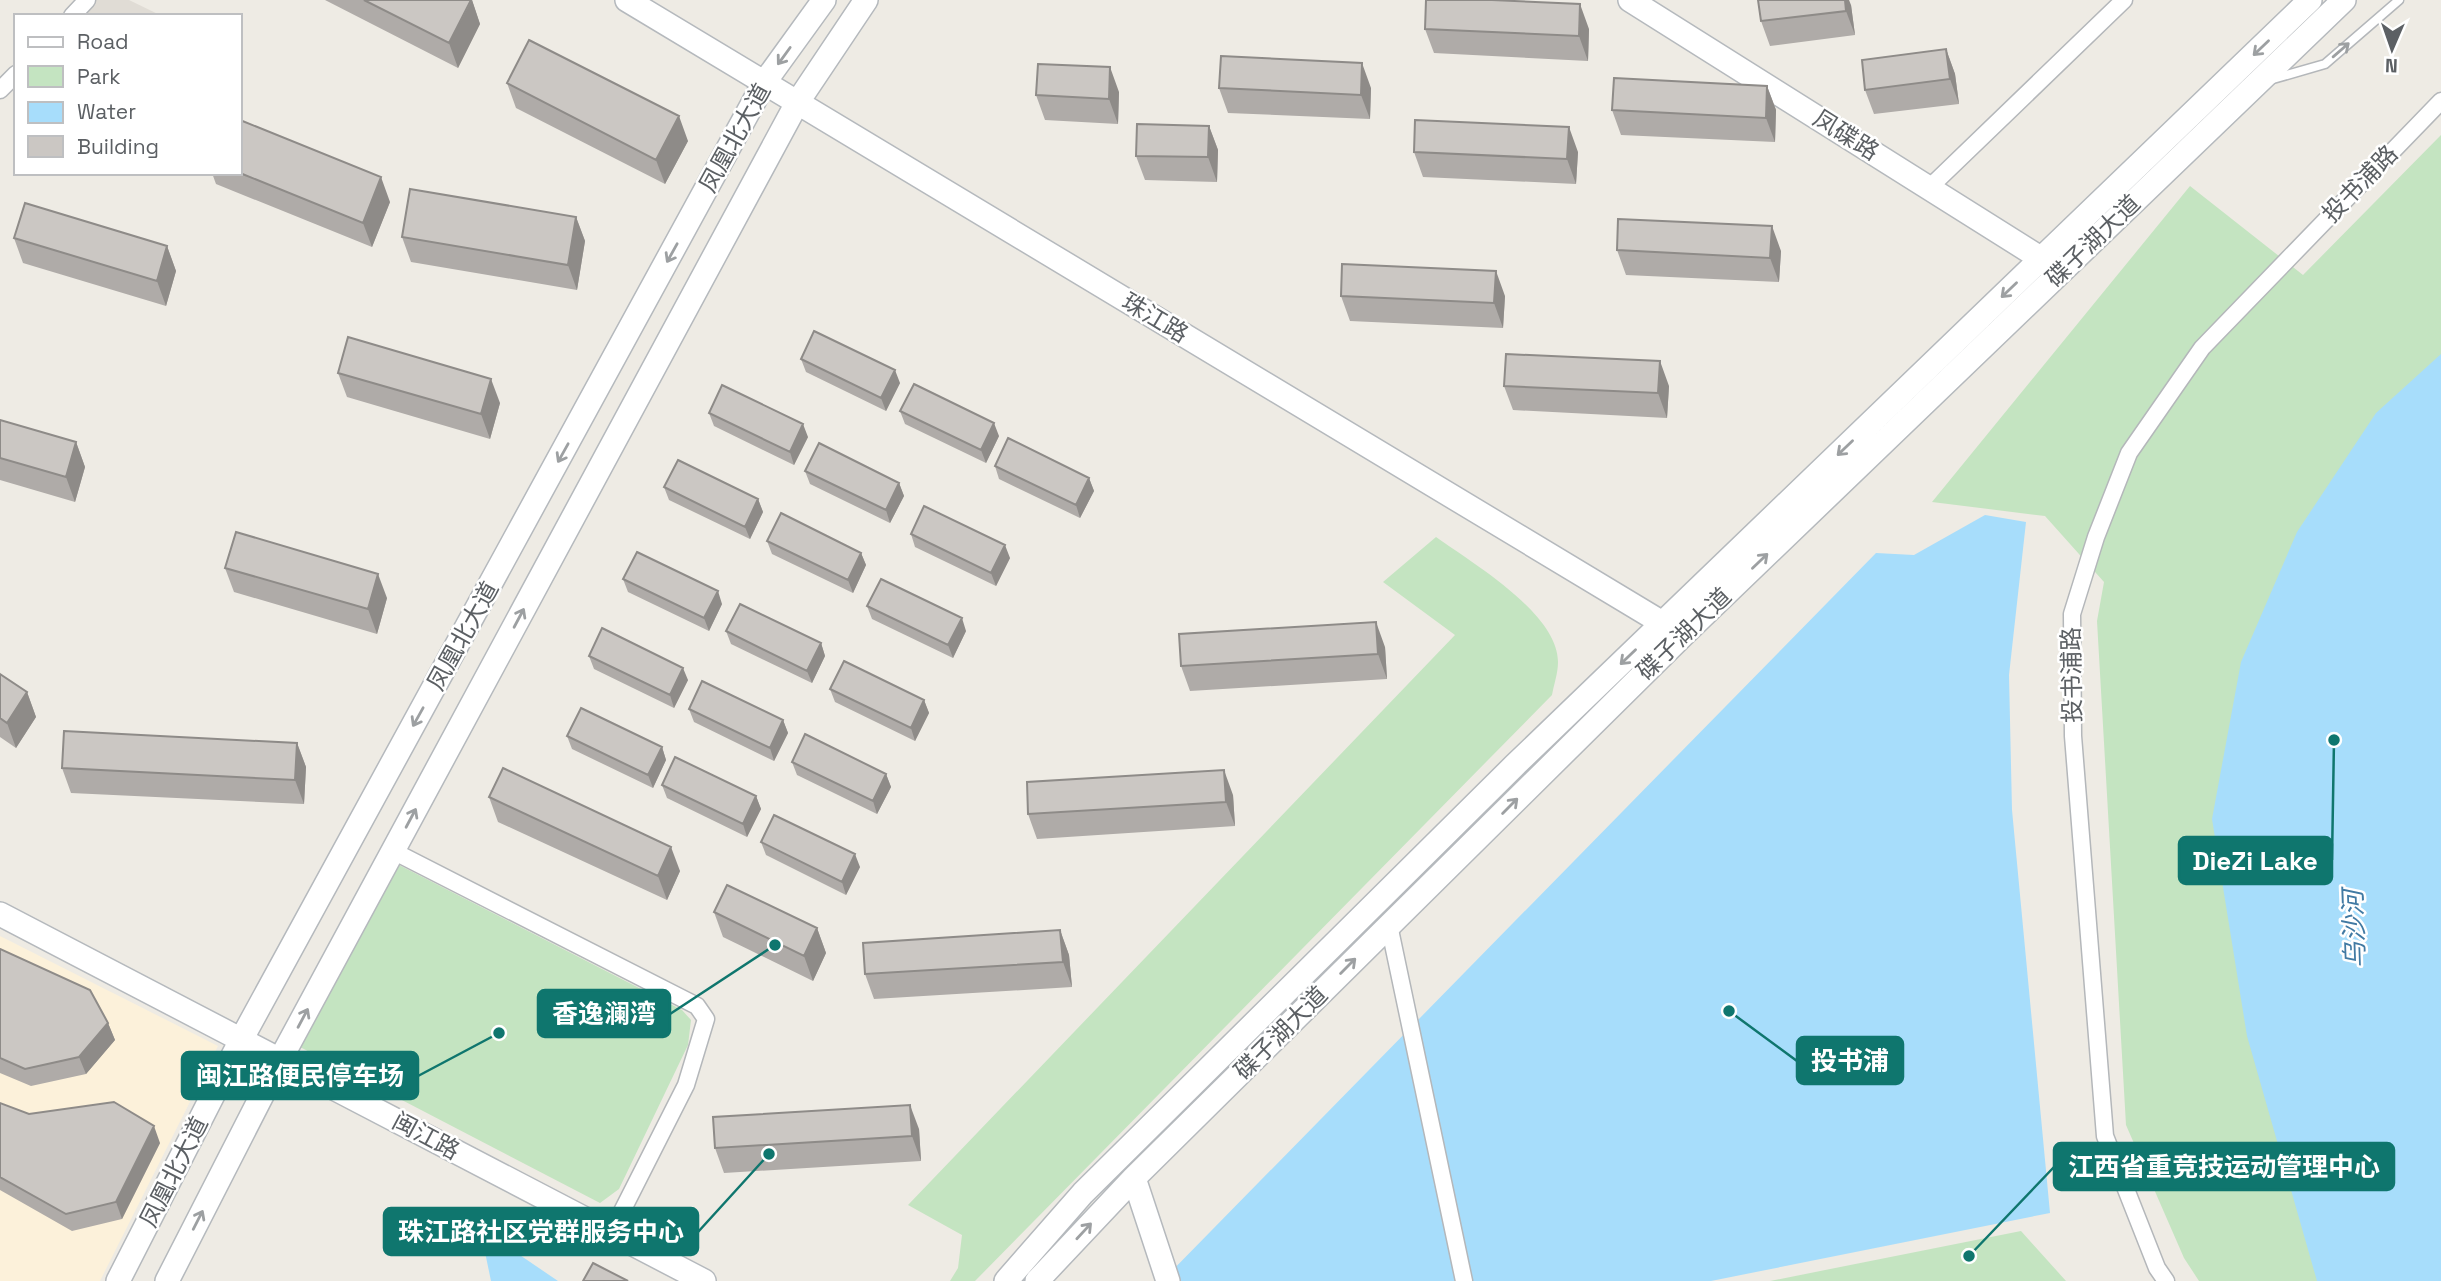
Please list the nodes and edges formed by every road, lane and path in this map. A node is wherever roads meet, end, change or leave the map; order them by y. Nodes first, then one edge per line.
1 (87, 0) edge
2 (627, 0) edge
3 (824, 0) edge
4 (866, 0) edge
5 (1630, 0) edge
6 (2124, 0) edge
7 (2310, 0) edge
8 (2344, 0) edge
9 (2399, 0) edge
10 (74, 14) edge
11 (14, 76) edge
12 (764, 83) junction
13 (2256, 84) junction
14 (0, 90) edge
15 (2441, 101) edge
16 (797, 103) junction
17 (1930, 188) junction
18 (2042, 258) junction
19 (2061, 272) junction
20 (1673, 629) junction
21 (393, 851) junction
22 (0, 914) edge
23 (1389, 925) junction
24 (242, 1040) junction
25 (280, 1060) junction
26 (1134, 1178) junction
27 (611, 1233) junction
28 (171, 1278) edge
29 (118, 1281) edge
30 (704, 1281) edge
31 (1006, 1281) edge
32 (1037, 1281) edge
33 (1168, 1281) edge
34 (1464, 1281) edge
35 (2166, 1281) edge

1 - 10 street
2 - 12 main road, 珠江路
3 -> 12 main road, 凤凰北大道
4 - 16 main road, 凤凰北大道
5 - 17 main road, 凤碟路
6 - 17 street
7 -> 18 main road, 碟子湖大道
8 - 13 main road, 碟子湖大道
13 -> 9 lane
11 - 14 street
12 - 16 main road, 珠江路
12 -> 24 main road, 凤凰北大道
13 - 19 main road, 碟子湖大道
15 - 35 street, 投书浦路
16 - 20 main road, 珠江路
21 -> 16 main road, 凤凰北大道
17 - 18 main road, 凤碟路
18 - 19 main road, 凤碟路
18 -> 20 main road, 碟子湖大道
20 -> 19 main road, 碟子湖大道
23 -> 20 main road, 碟子湖大道
20 -> 31 main road, 碟子湖大道
25 -> 21 main road, 凤凰北大道
21 - 27 street
22 - 24 main road, 闽江路
26 -> 23 main road, 碟子湖大道
23 - 34 street
24 - 25 main road, 闽江路
24 - 29 main road, 凤凰北大道
25 - 27 main road, 闽江路
28 -> 25 main road, 凤凰北大道
32 -> 26 main road, 碟子湖大道
26 - 33 main road
27 - 30 main road, 闽江路

